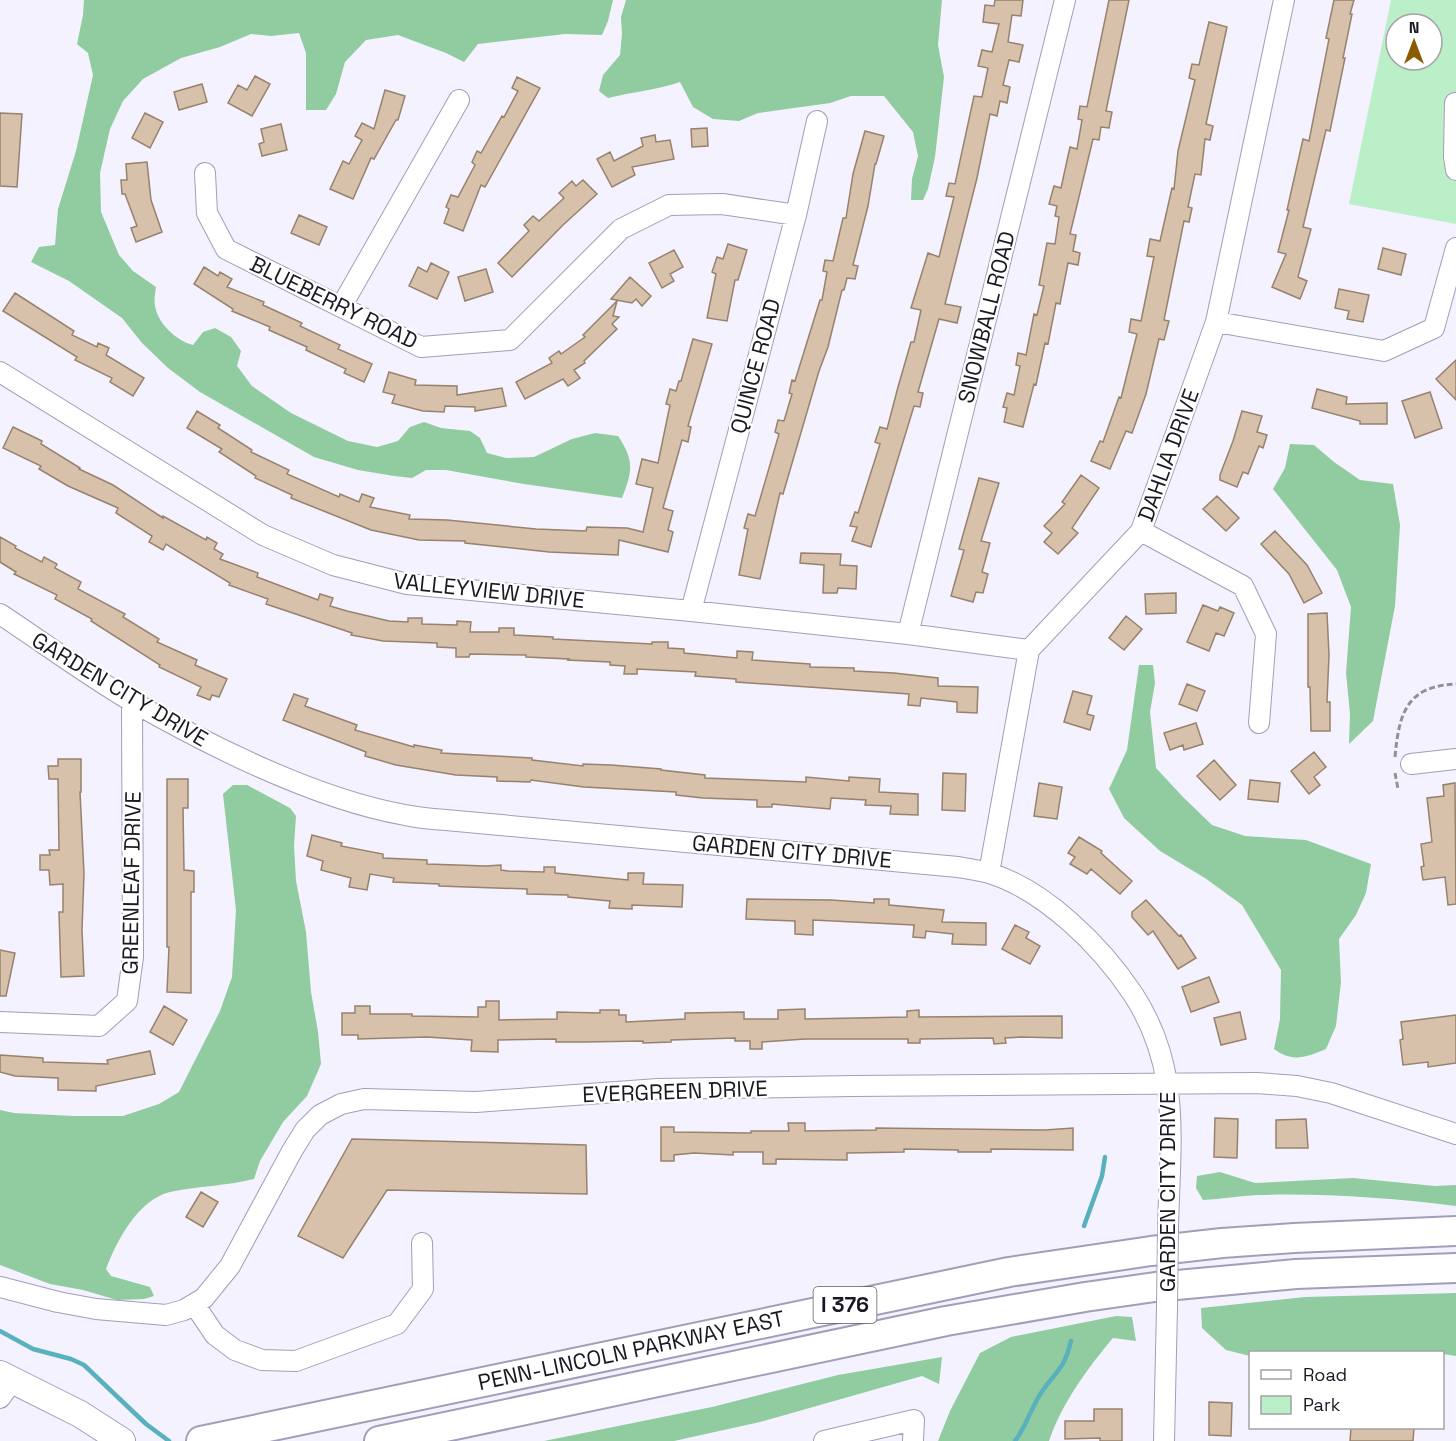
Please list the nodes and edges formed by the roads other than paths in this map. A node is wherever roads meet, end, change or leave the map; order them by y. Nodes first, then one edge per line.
1 (1065, 0) edge
2 (1284, 0) edge
3 (459, 99) dead end
4 (1455, 103) edge
5 (817, 121) dead end
6 (1456, 170) edge
7 (204, 173) dead end
8 (795, 215) junction
9 (1456, 248) edge
10 (341, 307) junction
11 (1216, 322) junction
12 (0, 372) edge
13 (1141, 531) junction
14 (691, 611) junction
15 (0, 614) edge
16 (908, 634) junction
17 (1029, 650) junction
18 (132, 701) junction
19 (1259, 723) dead end
20 (1456, 759) edge
21 (1401, 764) road end
22 (989, 873) junction
23 (0, 1022) edge
24 (1167, 1084) junction
25 (1456, 1134) edge
26 (1456, 1232) edge
27 (422, 1243) dead end
28 (1456, 1268) edge
29 (0, 1287) edge
30 (194, 1304) junction
31 (4, 1384) edge
32 (852, 1438) edge
33 (122, 1441) edge
34 (201, 1441) edge
35 (379, 1441) edge
36 (824, 1441) edge
37 (913, 1441) edge
38 (1164, 1441) edge

1 - 16 street, SNOWBALL ROAD
2 - 11 street, DAHLIA DRIVE
3 - 10 street
4 - 6 street
5 - 8 street, QUINCE ROAD
7 - 10 street, BLUEBERRY ROAD
8 - 10 street, BLUEBERRY ROAD
8 - 14 street, QUINCE ROAD
9 - 11 street
11 - 13 street, DAHLIA DRIVE
12 - 14 street, VALLEYVIEW DRIVE
13 - 17 street, DAHLIA DRIVE
13 - 19 street
14 - 16 street, VALLEYVIEW DRIVE
15 - 18 street, GARDEN CITY DRIVE
16 - 17 street, VALLEYVIEW DRIVE
17 - 22 street
18 - 22 street, GARDEN CITY DRIVE
18 - 23 street, GREENLEAF DRIVE
20 - 21 street
22 - 24 street, GARDEN CITY DRIVE
24 - 25 street, EVERGREEN DRIVE
24 - 30 street, EVERGREEN DRIVE
24 - 38 street, GARDEN CITY DRIVE, bridge
26 - 34 highway, PENN-LINCOLN PARKWAY EAST / I 376
27 - 30 street
28 - 35 highway, PENN-LINCOLN PARKWAY EAST / I 376
29 - 30 street, EVERGREEN DRIVE
31 - 33 main road
32 - 36 street
32 - 37 street

